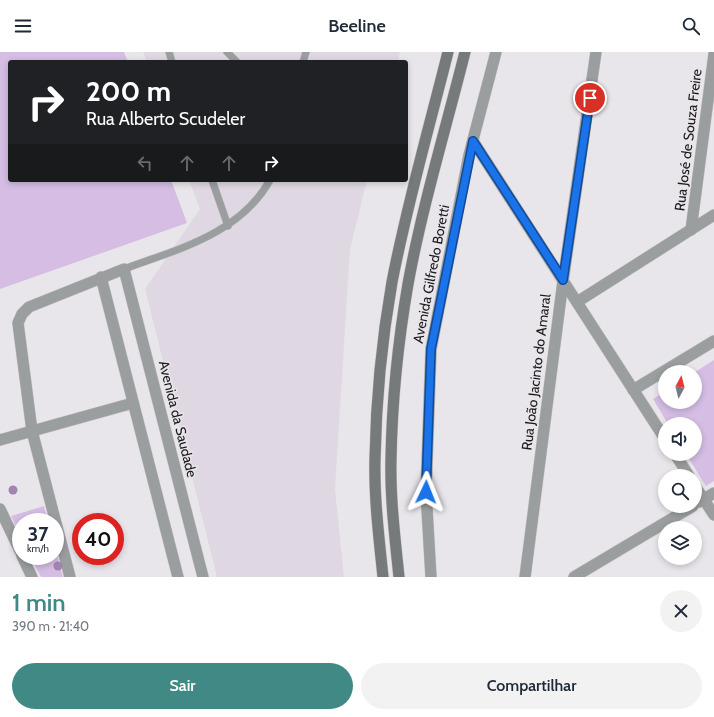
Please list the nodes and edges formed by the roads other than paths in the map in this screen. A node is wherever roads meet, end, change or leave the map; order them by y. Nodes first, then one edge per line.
1 (227, 52) edge
2 (448, 52) edge
3 (464, 52) edge
4 (496, 52) edge
5 (596, 52) edge
6 (714, 54) edge
7 (236, 60) edge
8 (473, 141) junction
9 (213, 182) edge
10 (269, 182) edge
11 (714, 215) edge
12 (228, 226) junction
13 (691, 230) junction
14 (124, 269) junction
15 (101, 277) junction
16 (563, 280) junction
17 (577, 302) junction
18 (714, 341) edge
19 (633, 390) junction
20 (133, 402) junction
21 (658, 428) edge
22 (32, 431) junction
23 (0, 440) edge
24 (714, 493) edge
25 (702, 500) edge
26 (702, 507) edge
27 (0, 510) edge
28 (680, 513) edge
29 (714, 515) edge
30 (12, 535) edge
31 (27, 565) edge
32 (32, 577) edge
33 (70, 577) edge
34 (178, 577) edge
35 (203, 577) edge
36 (383, 577) edge
37 (399, 577) edge
38 (431, 577) edge
39 (525, 577) edge
40 (574, 577) edge

1 - 7 lane
2 - 36 main road
3 - 37 main road
4 - 8 street, Avenida Gilfredo Boretti
5 - 16 street, Rua João Jacinto do Amaral
6 - 13 street, Rua José de Souza Freire
8 - 16 street
8 - 38 street, Avenida Gilfredo Boretti
9 - 12 lane
10 - 12 lane
11 - 13 street
12 - 14 lane
13 - 17 street
14 - 15 street
14 - 35 street, Avenida da Saudade
15 - 20 street
15 - 22 street
16 - 17 street
16 - 39 street, Rua João Jacinto do Amaral
17 - 19 street
18 - 19 street
19 - 21 street
20 - 22 street
20 - 34 street
22 - 23 street
22 - 33 street
24 - 25 street
26 - 29 street
27 - 30 street
28 - 40 street
31 - 32 street

